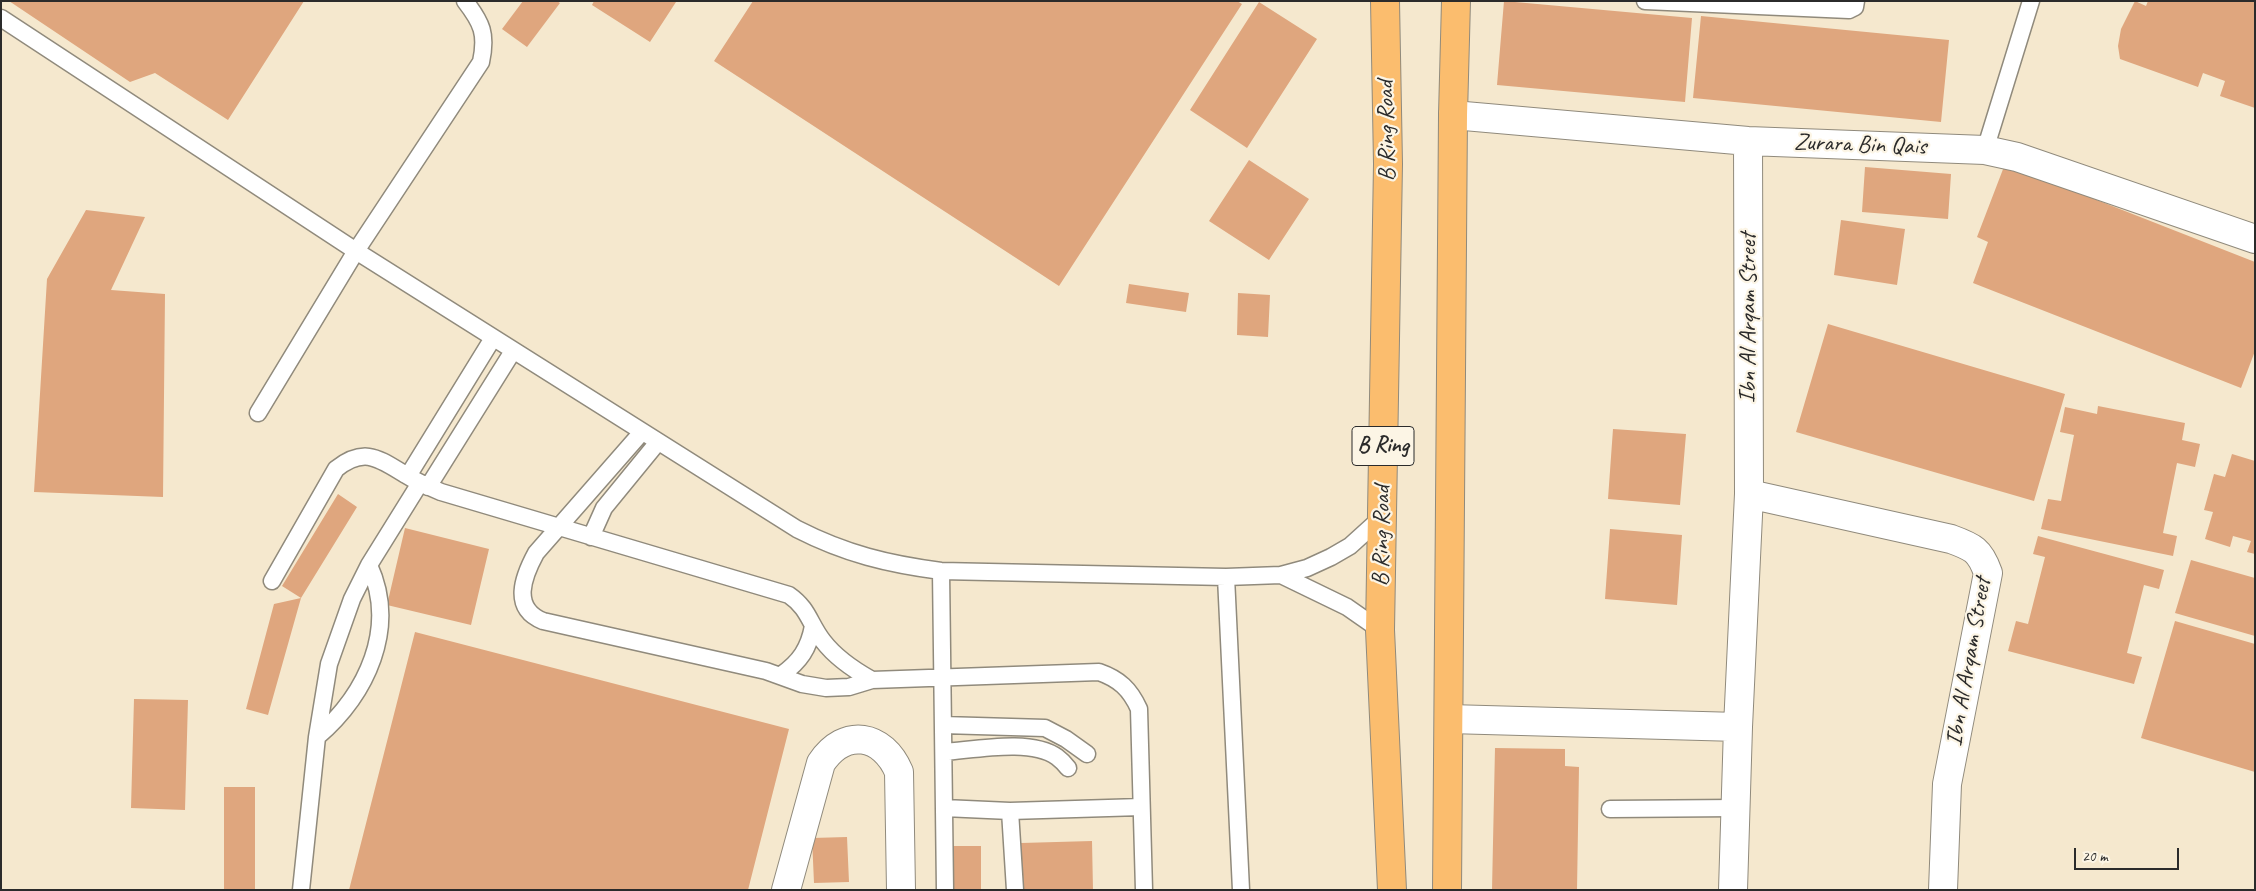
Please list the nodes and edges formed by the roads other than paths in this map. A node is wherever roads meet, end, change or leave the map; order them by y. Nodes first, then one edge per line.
1 (465, 1) edge
2 (1385, 1) edge
3 (1456, 1) edge
4 (1645, 1) edge
5 (1856, 1) edge
6 (2031, 1) edge
7 (1712, 3) edge
8 (1, 18) edge
9 (1452, 115) junction
10 (1748, 141) junction
11 (1985, 150) junction
12 (2255, 238) edge
13 (356, 252) junction
14 (493, 338) junction
15 (513, 351) junction
16 (258, 412) dead end
17 (642, 432) junction
18 (658, 442) junction
19 (419, 482) junction
20 (1749, 494) junction
21 (1382, 518) junction
22 (558, 527) junction
23 (591, 537) junction
24 (369, 565) junction
25 (941, 571) junction
26 (1281, 575) junction
27 (1226, 577) junction
28 (272, 581) dead end
29 (813, 626) junction
30 (1380, 630) junction
31 (781, 675) junction
32 (943, 677) junction
33 (872, 680) junction
34 (1448, 719) junction
35 (944, 724) junction
36 (1738, 727) junction
37 (317, 737) junction
38 (944, 752) junction
39 (1087, 754) dead end
40 (1068, 768) dead end
41 (1141, 807) junction
42 (944, 808) junction
43 (1736, 808) junction
44 (1610, 810) dead end
45 (1010, 811) junction
46 (302, 890) edge
47 (786, 890) edge
48 (901, 890) edge
49 (945, 890) edge
50 (1015, 890) edge
51 (1144, 890) edge
52 (1241, 890) edge
53 (1392, 890) edge
54 (1447, 890) edge
55 (1733, 890) edge
56 (1943, 890) edge

1 - 13 lane
2 - 21 main road, B Ring Road / B Ring
3 - 9 main road
4 - 7 lane
5 - 7 lane
6 - 11 lane
8 - 13 lane
9 - 10 street, Zurara Bin Qais
9 - 34 main road
10 - 11 street, Zurara Bin Qais
10 - 20 street, Ibn Al Arqam Street
11 - 12 street, Zurara Bin Qais
13 - 14 lane
13 - 16 lane
14 - 15 lane
14 - 19 lane
15 - 17 lane
15 - 19 lane
17 - 18 lane
17 - 22 lane
18 - 23 lane
18 - 25 lane
19 - 22 lane
19 - 24 lane
19 - 28 lane
20 - 36 street, Ibn Al Arqam Street
20 - 56 street, Ibn Al Arqam Street
21 - 26 lane
21 - 30 main road, B Ring Road / B Ring
22 - 23 lane
22 - 31 lane
23 - 29 lane
24 - 37 lane
24 - 37 lane
25 - 27 lane
25 - 32 lane
26 - 27 lane
26 - 30 lane
27 - 52 lane
29 - 31 lane
29 - 33 lane
30 - 53 main road, B Ring Road / B Ring
31 - 33 lane
32 - 33 lane
32 - 35 lane
32 - 41 lane
34 - 36 street
34 - 54 main road
35 - 38 lane
35 - 39 lane
36 - 43 street, Ibn Al Arqam Street
37 - 46 lane
38 - 40 lane
38 - 42 lane
41 - 45 lane
41 - 51 lane
42 - 45 lane
42 - 49 lane
43 - 44 lane
43 - 55 street, Ibn Al Arqam Street
45 - 50 lane
47 - 48 street

